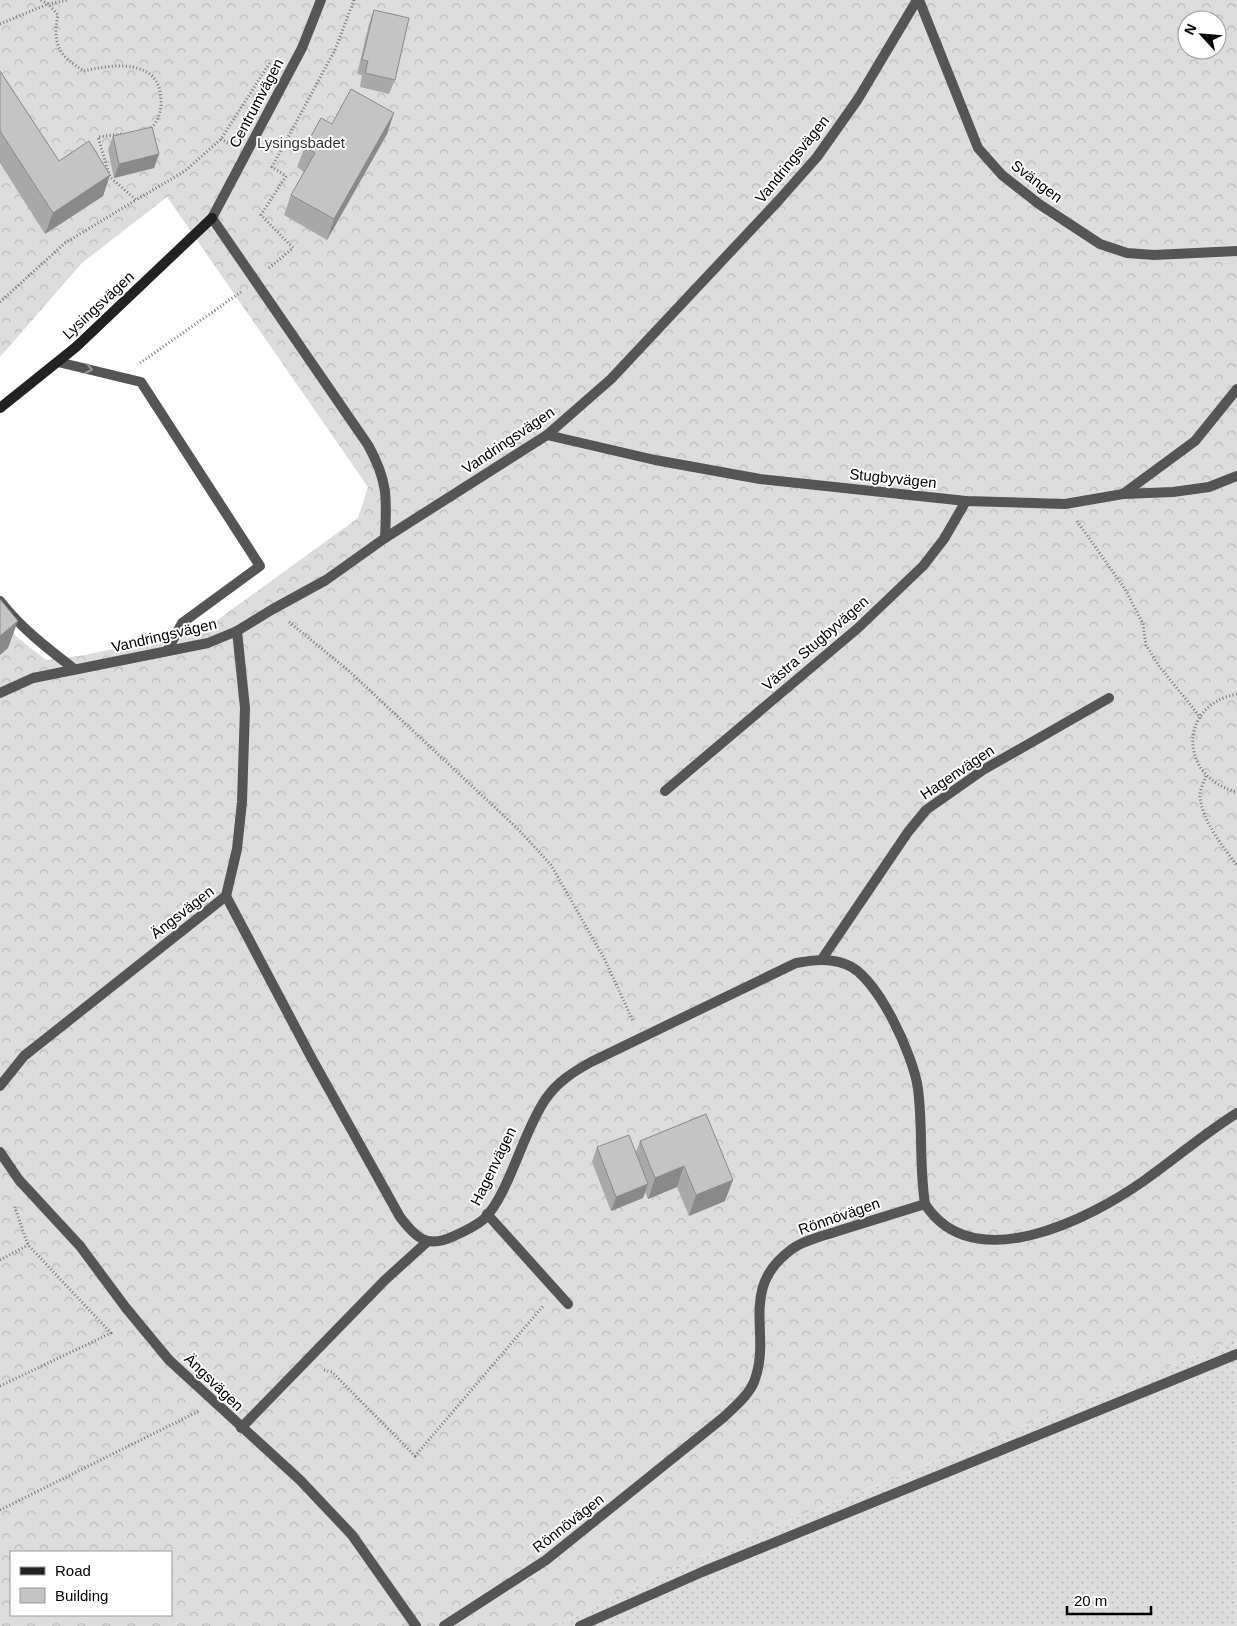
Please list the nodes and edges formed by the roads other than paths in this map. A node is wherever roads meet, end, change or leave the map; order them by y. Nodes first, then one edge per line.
1 (321, 0) edge
2 (918, 0) edge
3 (212, 218) junction
4 (1237, 250) edge
5 (58, 362) junction
6 (1237, 389) edge
7 (0, 408) edge
8 (547, 435) junction
9 (1237, 476) edge
10 (1123, 494) junction
11 (966, 500) junction
12 (385, 538) junction
13 (0, 601) edge
14 (237, 631) junction
15 (167, 651) junction
16 (73, 668) junction
17 (0, 693) edge
18 (1109, 698) dead end
19 (665, 791) dead end
20 (226, 896) junction
21 (822, 959) junction
22 (0, 1086) edge
23 (1237, 1113) edge
24 (0, 1152) edge
25 (925, 1204) junction
26 (487, 1214) junction
27 (427, 1242) junction
28 (568, 1304) dead end
29 (1237, 1354) edge
30 (241, 1428) junction
31 (416, 1626) edge
32 (444, 1626) edge
33 (580, 1626) edge

1 - 3 lane, Centrumvägen
2 - 4 lane, Svängen
2 - 8 lane, Vandringsvägen
3 - 5 street, Lysingsvägen
3 - 12 lane
5 - 7 street, Lysingsvägen
5 -> 15 lane
6 - 10 lane
8 - 11 lane, Stugbyvägen
8 - 12 lane, Vandringsvägen
9 - 10 lane, Stugbyvägen
10 - 11 lane, Stugbyvägen
11 - 19 lane, Västra Stugbyvägen
12 - 14 lane, Vandringsvägen
13 - 16 lane
14 - 15 lane, Vandringsvägen
14 - 20 lane, Ängsvägen
15 - 16 lane, Vandringsvägen
16 - 17 lane, Vandringsvägen
18 - 21 lane, Hagenvägen
20 - 22 lane, Ängsvägen
20 - 27 lane
21 - 25 lane, Hagenvägen
21 - 26 lane, Hagenvägen
23 - 25 lane
24 - 30 lane, Ängsvägen
25 - 32 lane, Rönnövägen
26 - 27 lane, Hagenvägen
26 - 28 lane
27 - 30 lane
29 - 33 lane
30 - 31 lane, Ängsvägen

